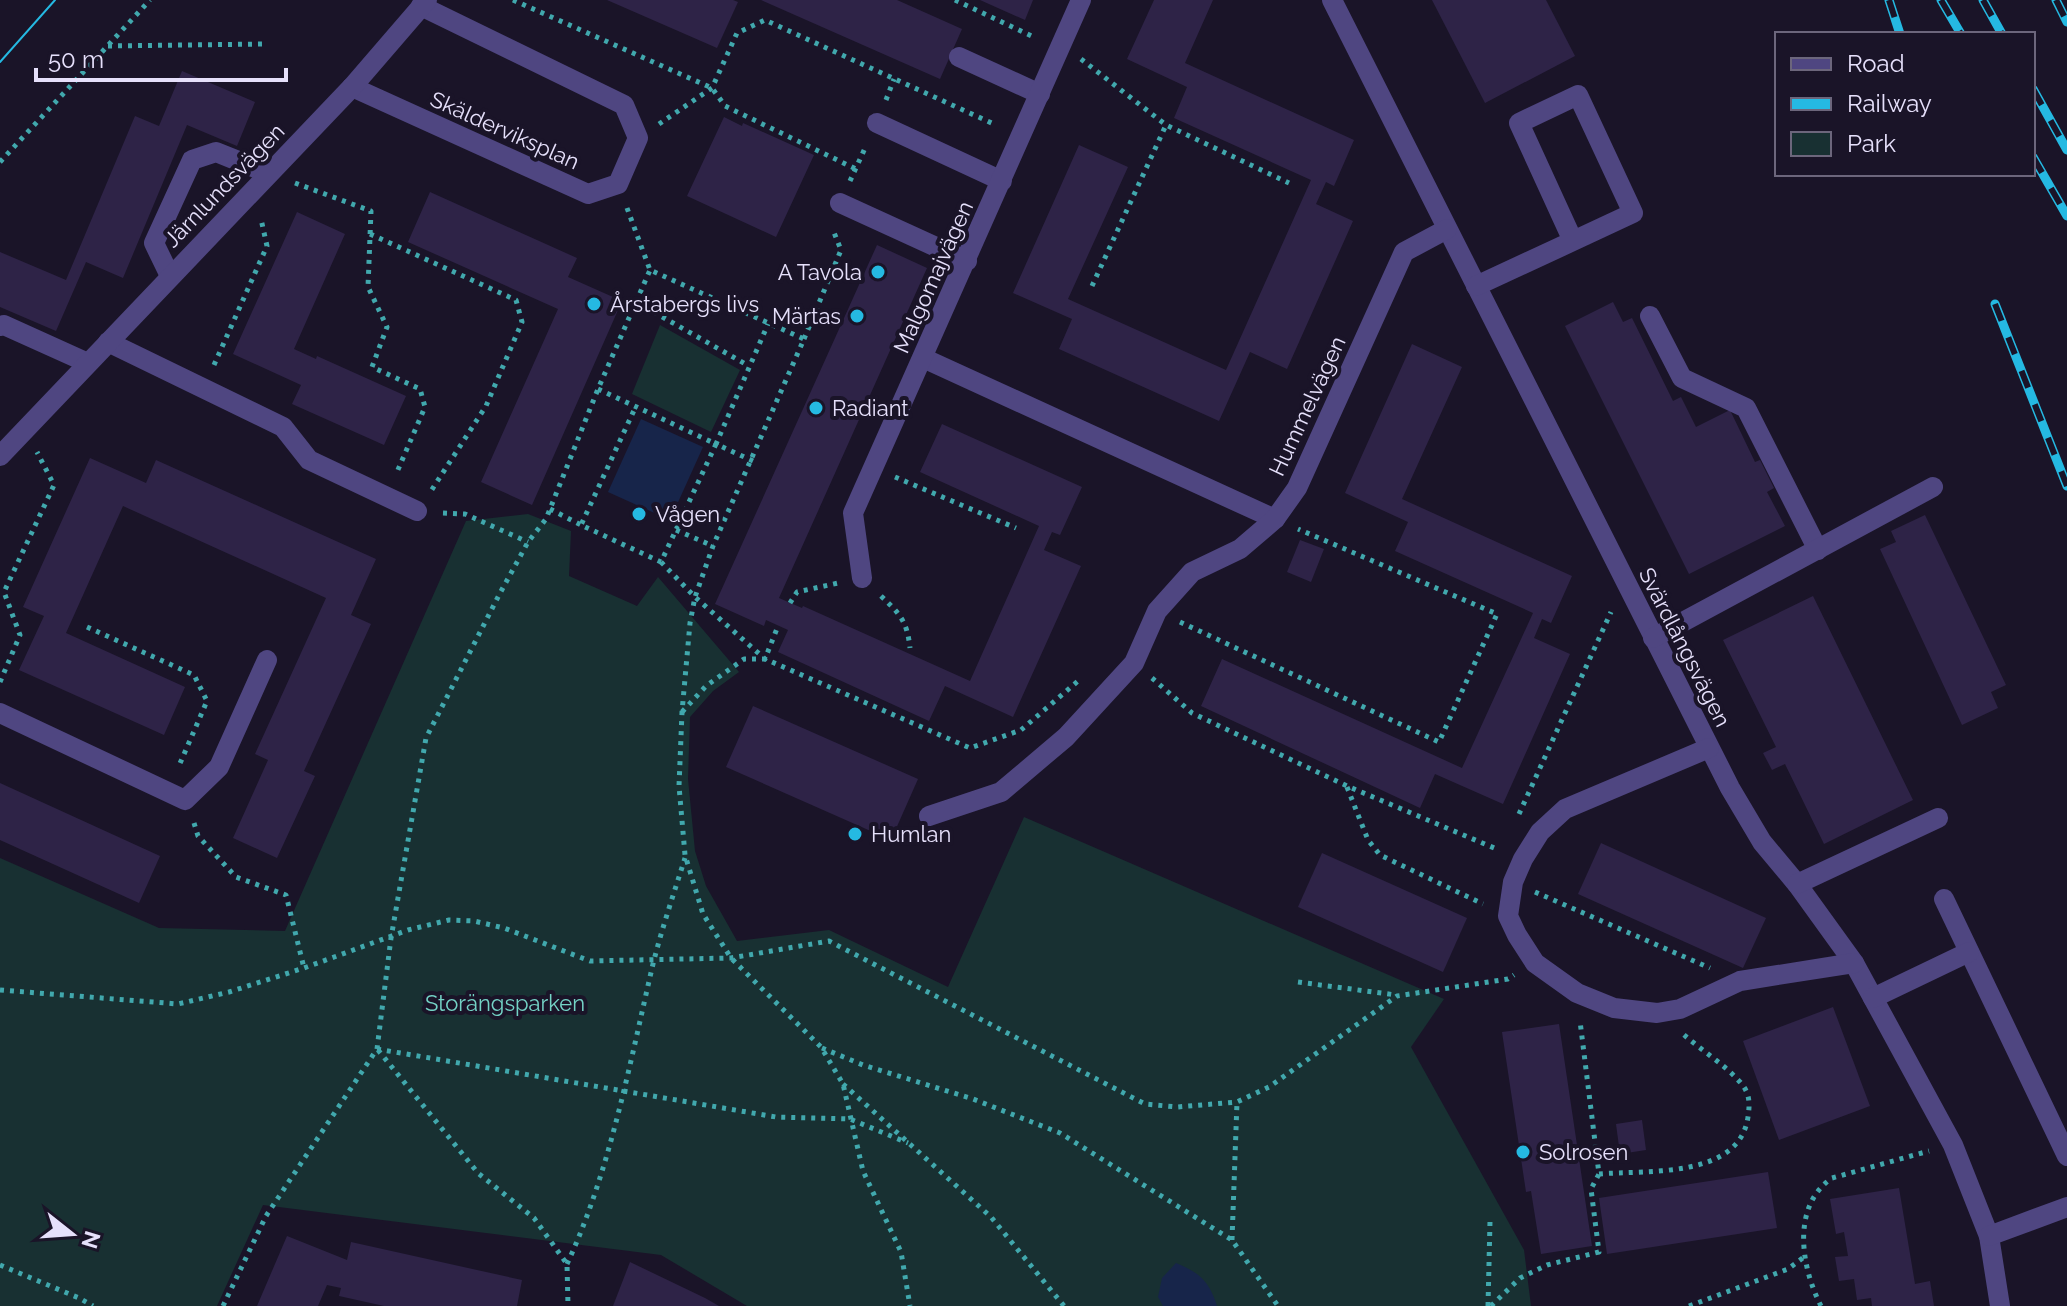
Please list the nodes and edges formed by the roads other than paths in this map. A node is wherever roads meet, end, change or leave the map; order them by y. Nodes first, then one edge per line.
1 (1081, 0) edge
2 (1332, 0) edge
3 (424, 3) edge
4 (959, 57) dead end
5 (352, 87) junction
6 (1040, 94) junction
7 (877, 123) dead end
8 (261, 180) junction
9 (1002, 181) junction
10 (840, 203) dead end
11 (1447, 229) junction
12 (1573, 241) junction
13 (967, 261) junction
14 (170, 276) junction
15 (1476, 286) junction
16 (1650, 316) dead end
17 (0, 326) edge
18 (108, 342) junction
19 (923, 358) junction
20 (88, 363) junction
21 (0, 456) edge
22 (1933, 487) dead end
23 (417, 511) road end
24 (1275, 519) junction
25 (1818, 550) junction
26 (862, 578) road end
27 (1653, 638) junction
28 (267, 660) dead end
29 (0, 713) edge
30 (1709, 748) junction
31 (929, 816) dead end
32 (1938, 818) dead end
33 (1797, 884) junction
34 (1944, 899) dead end
35 (1969, 952) junction
36 (1854, 963) junction
37 (1873, 998) junction
38 (2067, 1156) edge
39 (2067, 1207) edge
40 (1989, 1236) junction
41 (2000, 1306) edge

1 - 6 street, Malgomajvägen
2 - 11 street, Svärdlångsvägen
3 - 5 street, Järnlundsvägen
3 - 5 street, Skälderviksplan
4 - 6 street
5 - 8 street, Järnlundsvägen
6 - 9 street, Malgomajvägen
7 - 9 street
8 - 14 street, Järnlundsvägen
8 - 14 street
9 - 13 street, Malgomajvägen
10 - 13 street
11 - 15 street, Svärdlångsvägen
11 - 24 street, Hummelvägen
12 - 12 street
12 - 15 street
13 - 19 street, Malgomajvägen
14 - 18 street, Järnlundsvägen
15 - 27 street, Svärdlångsvägen
16 - 25 street
17 - 20 street
18 - 20 street, Järnlundsvägen
18 - 23 street
19 - 24 street
19 - 26 street, Malgomajvägen
20 - 21 street, Järnlundsvägen
22 - 25 street
24 - 31 street, Hummelvägen
25 - 27 street
27 - 30 street, Svärdlångsvägen
28 - 29 street
30 - 33 street, Svärdlångsvägen
30 - 36 street
32 - 33 street
33 - 36 street, Svärdlångsvägen
34 - 35 street
35 - 37 street
35 - 38 street
36 - 37 street, Svärdlångsvägen
37 - 40 street, Svärdlångsvägen
39 - 40 street
40 - 41 street, Svärdlångsvägen

